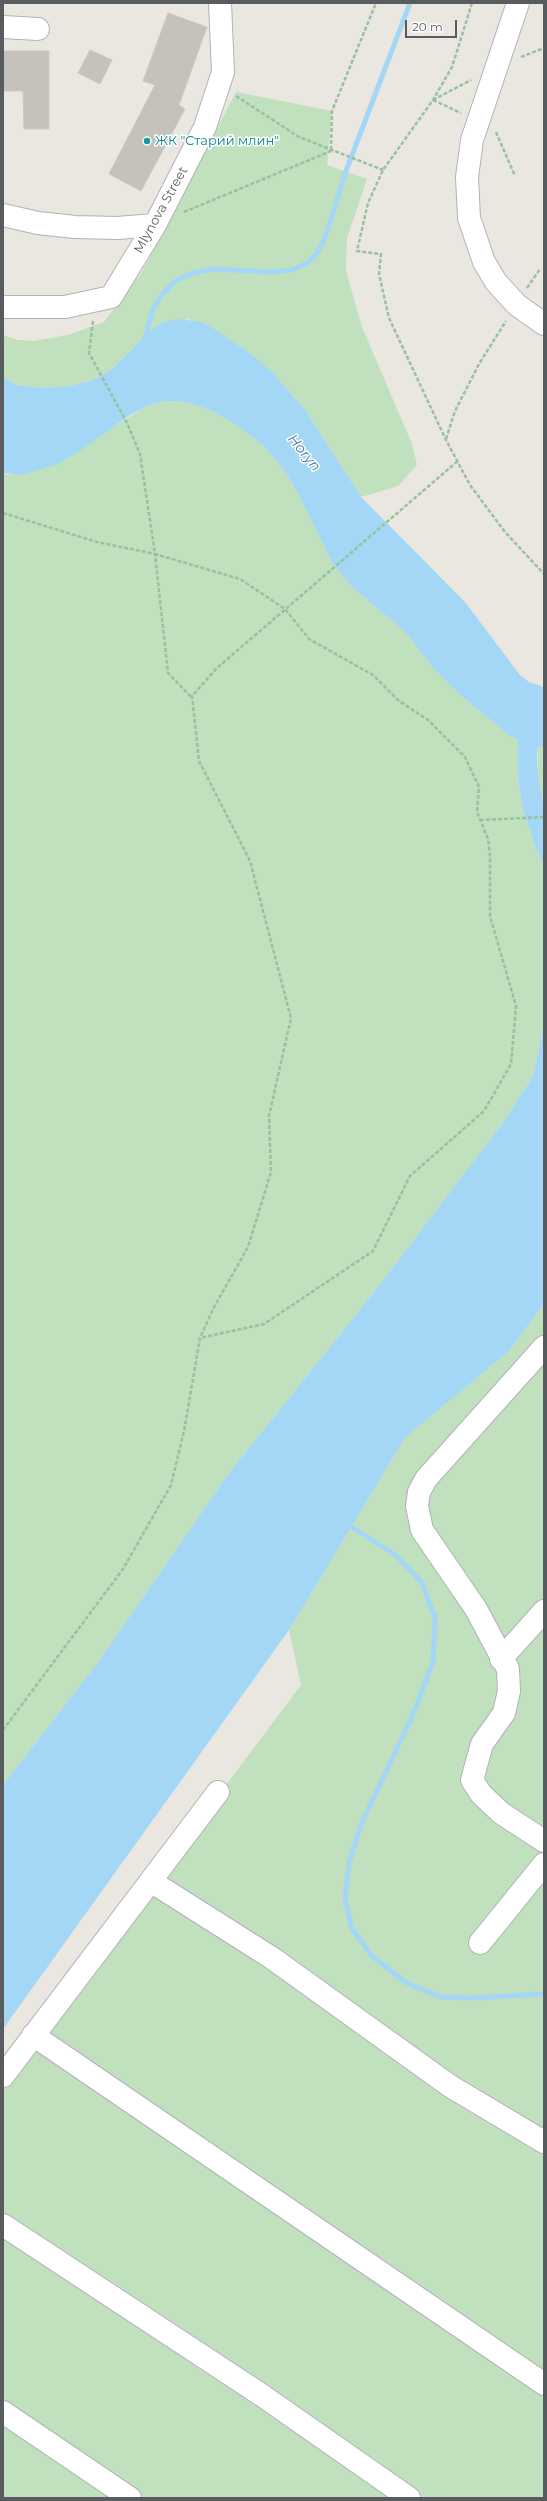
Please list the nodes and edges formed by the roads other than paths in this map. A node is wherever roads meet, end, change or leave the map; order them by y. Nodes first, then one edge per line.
1 (220, 3) edge
2 (518, 3) edge
3 (3, 27) edge
4 (38, 28) dead end
5 (3, 215) edge
6 (155, 225) junction
7 (3, 307) edge
8 (544, 324) edge
9 (544, 1347) edge
10 (544, 1611) edge
11 (501, 1659) junction
12 (218, 1792) dead end
13 (544, 1841) edge
14 (544, 1864) edge
15 (152, 1882) junction
16 (480, 1943) dead end
17 (33, 2035) junction
18 (3, 2076) edge
19 (544, 2142) edge
20 (3, 2225) edge
21 (544, 2384) edge
22 (3, 2412) edge
23 (130, 2498) edge
24 (409, 2498) edge

1 - 6 street, Mlynova Street
2 - 8 street
3 - 4 street
5 - 6 street
6 - 7 street, Mlynova Street
9 - 11 street
10 - 11 street
11 - 13 street
12 - 15 street
14 - 16 street
15 - 17 street
15 - 19 street
17 - 18 street
17 - 21 street
20 - 24 street
22 - 23 street

